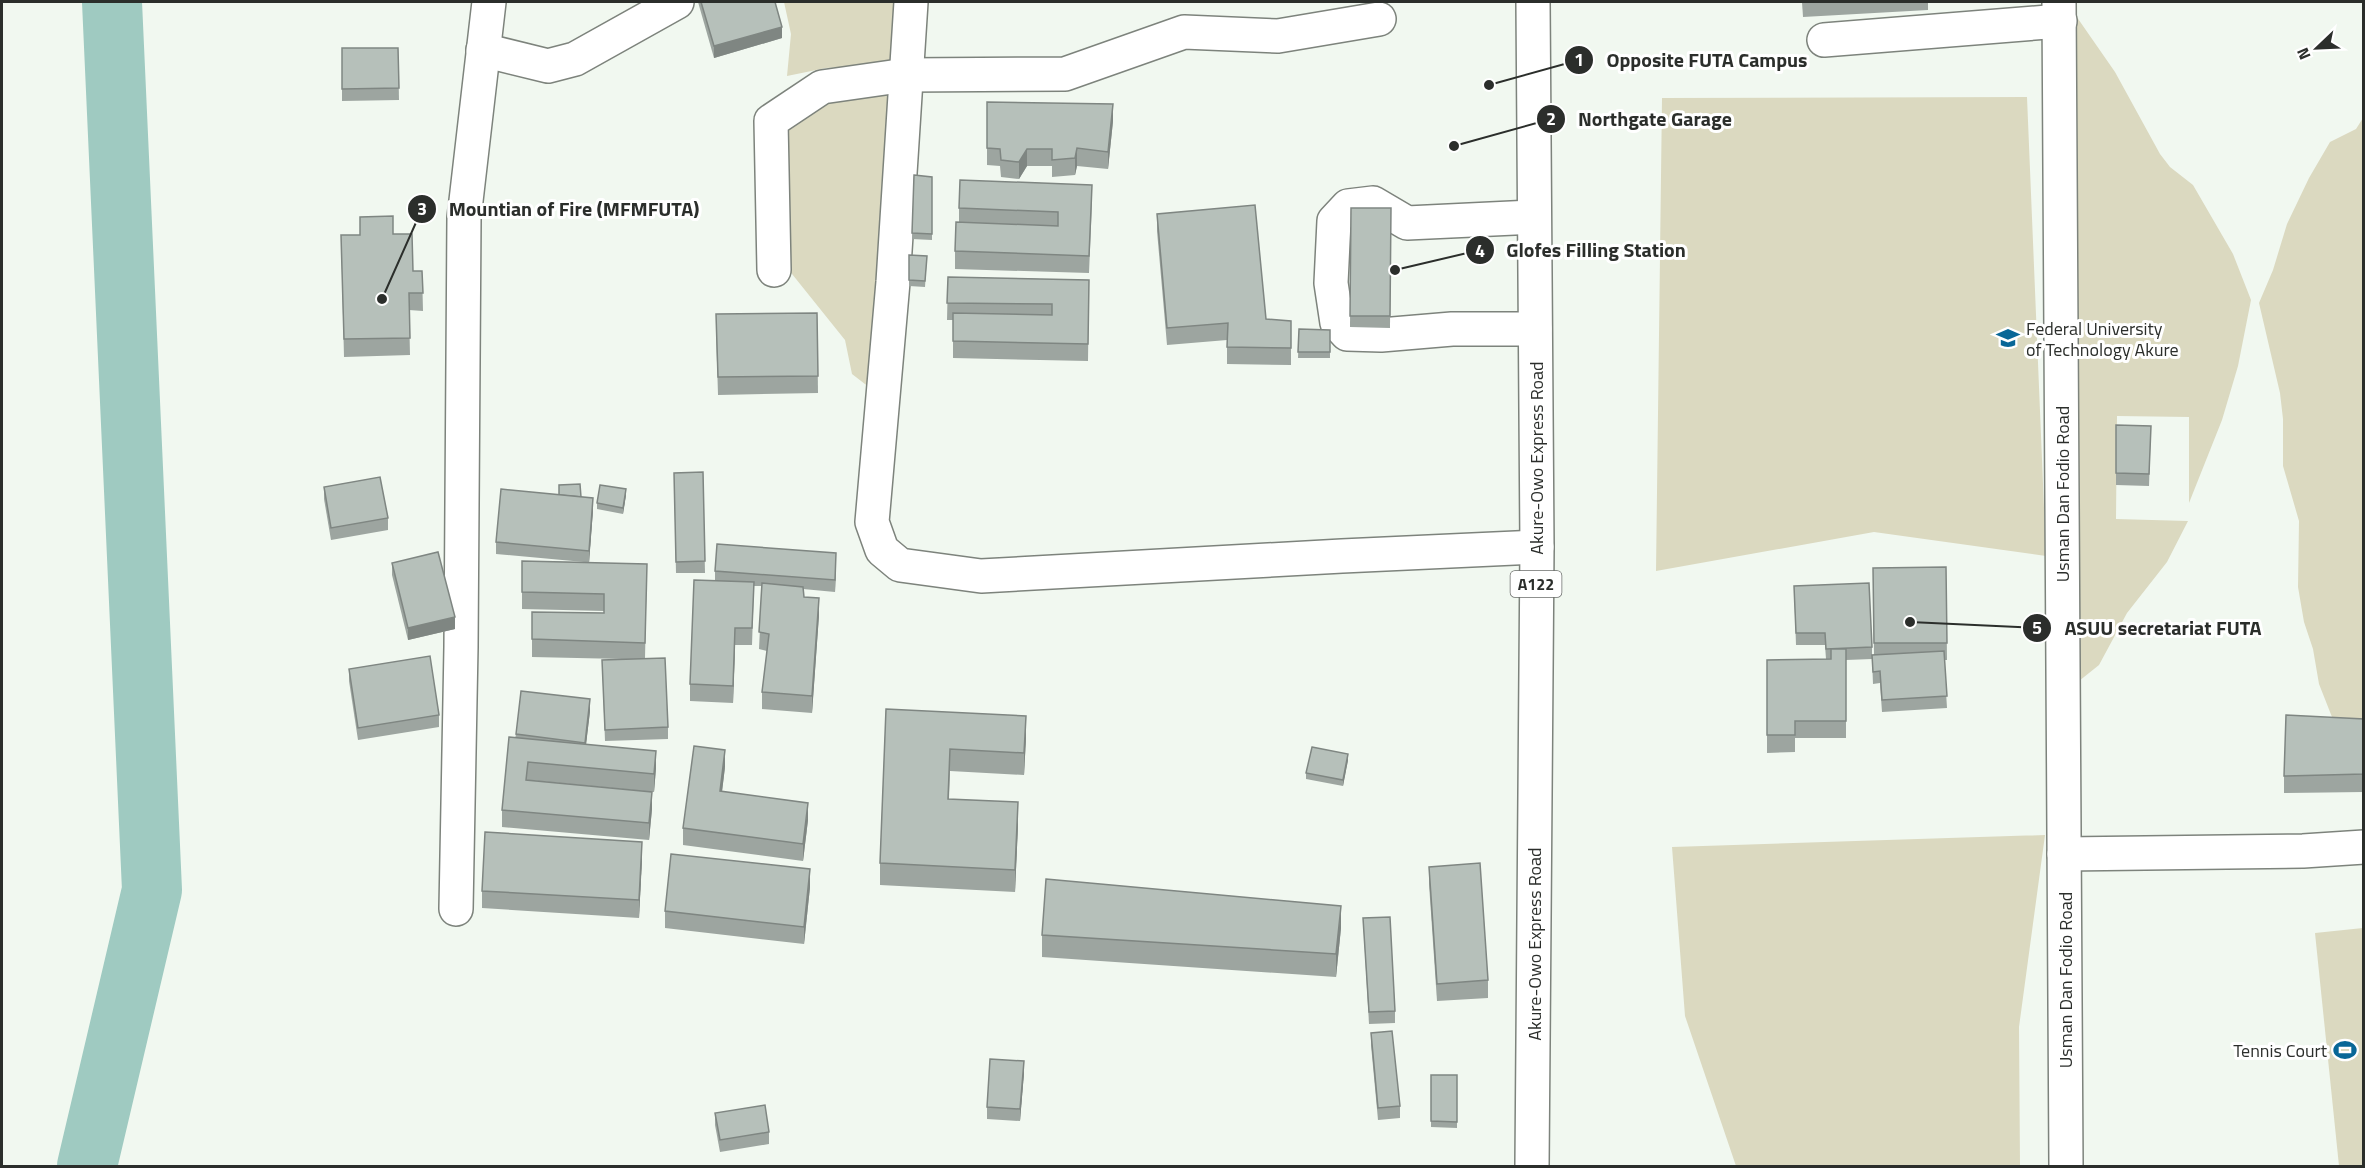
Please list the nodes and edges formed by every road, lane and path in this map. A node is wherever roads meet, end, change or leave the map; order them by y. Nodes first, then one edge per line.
1 (489, 2) edge
2 (677, 2) edge
3 (911, 2) edge
4 (1533, 2) edge
5 (2060, 11) edge
6 (1977, 15) edge
7 (1379, 19) dead end
8 (1824, 40) dead end
9 (483, 50) junction
10 (906, 75) junction
11 (1534, 217) junction
12 (774, 270) dead end
13 (1535, 329) junction
14 (1537, 547) junction
15 (2364, 847) edge
16 (2064, 854) junction
17 (456, 909) dead end
18 (1532, 1167) edge
19 (2066, 1167) edge

1 - 9 main road
2 - 9 main road
3 - 10 main road
4 - 11 main road, Akure-Owo Express Road / A122
5 - 6 main road
5 - 16 main road, Usman Dan Fodio Road
6 - 8 main road
7 - 10 main road
9 - 17 main road
10 - 12 main road
10 - 14 main road
11 - 13 main road, Akure-Owo Express Road / A122
11 - 13 main road
13 - 14 main road, Akure-Owo Express Road / A122
14 - 18 main road, Akure-Owo Express Road / A122
15 - 16 main road
16 - 19 main road, Usman Dan Fodio Road

